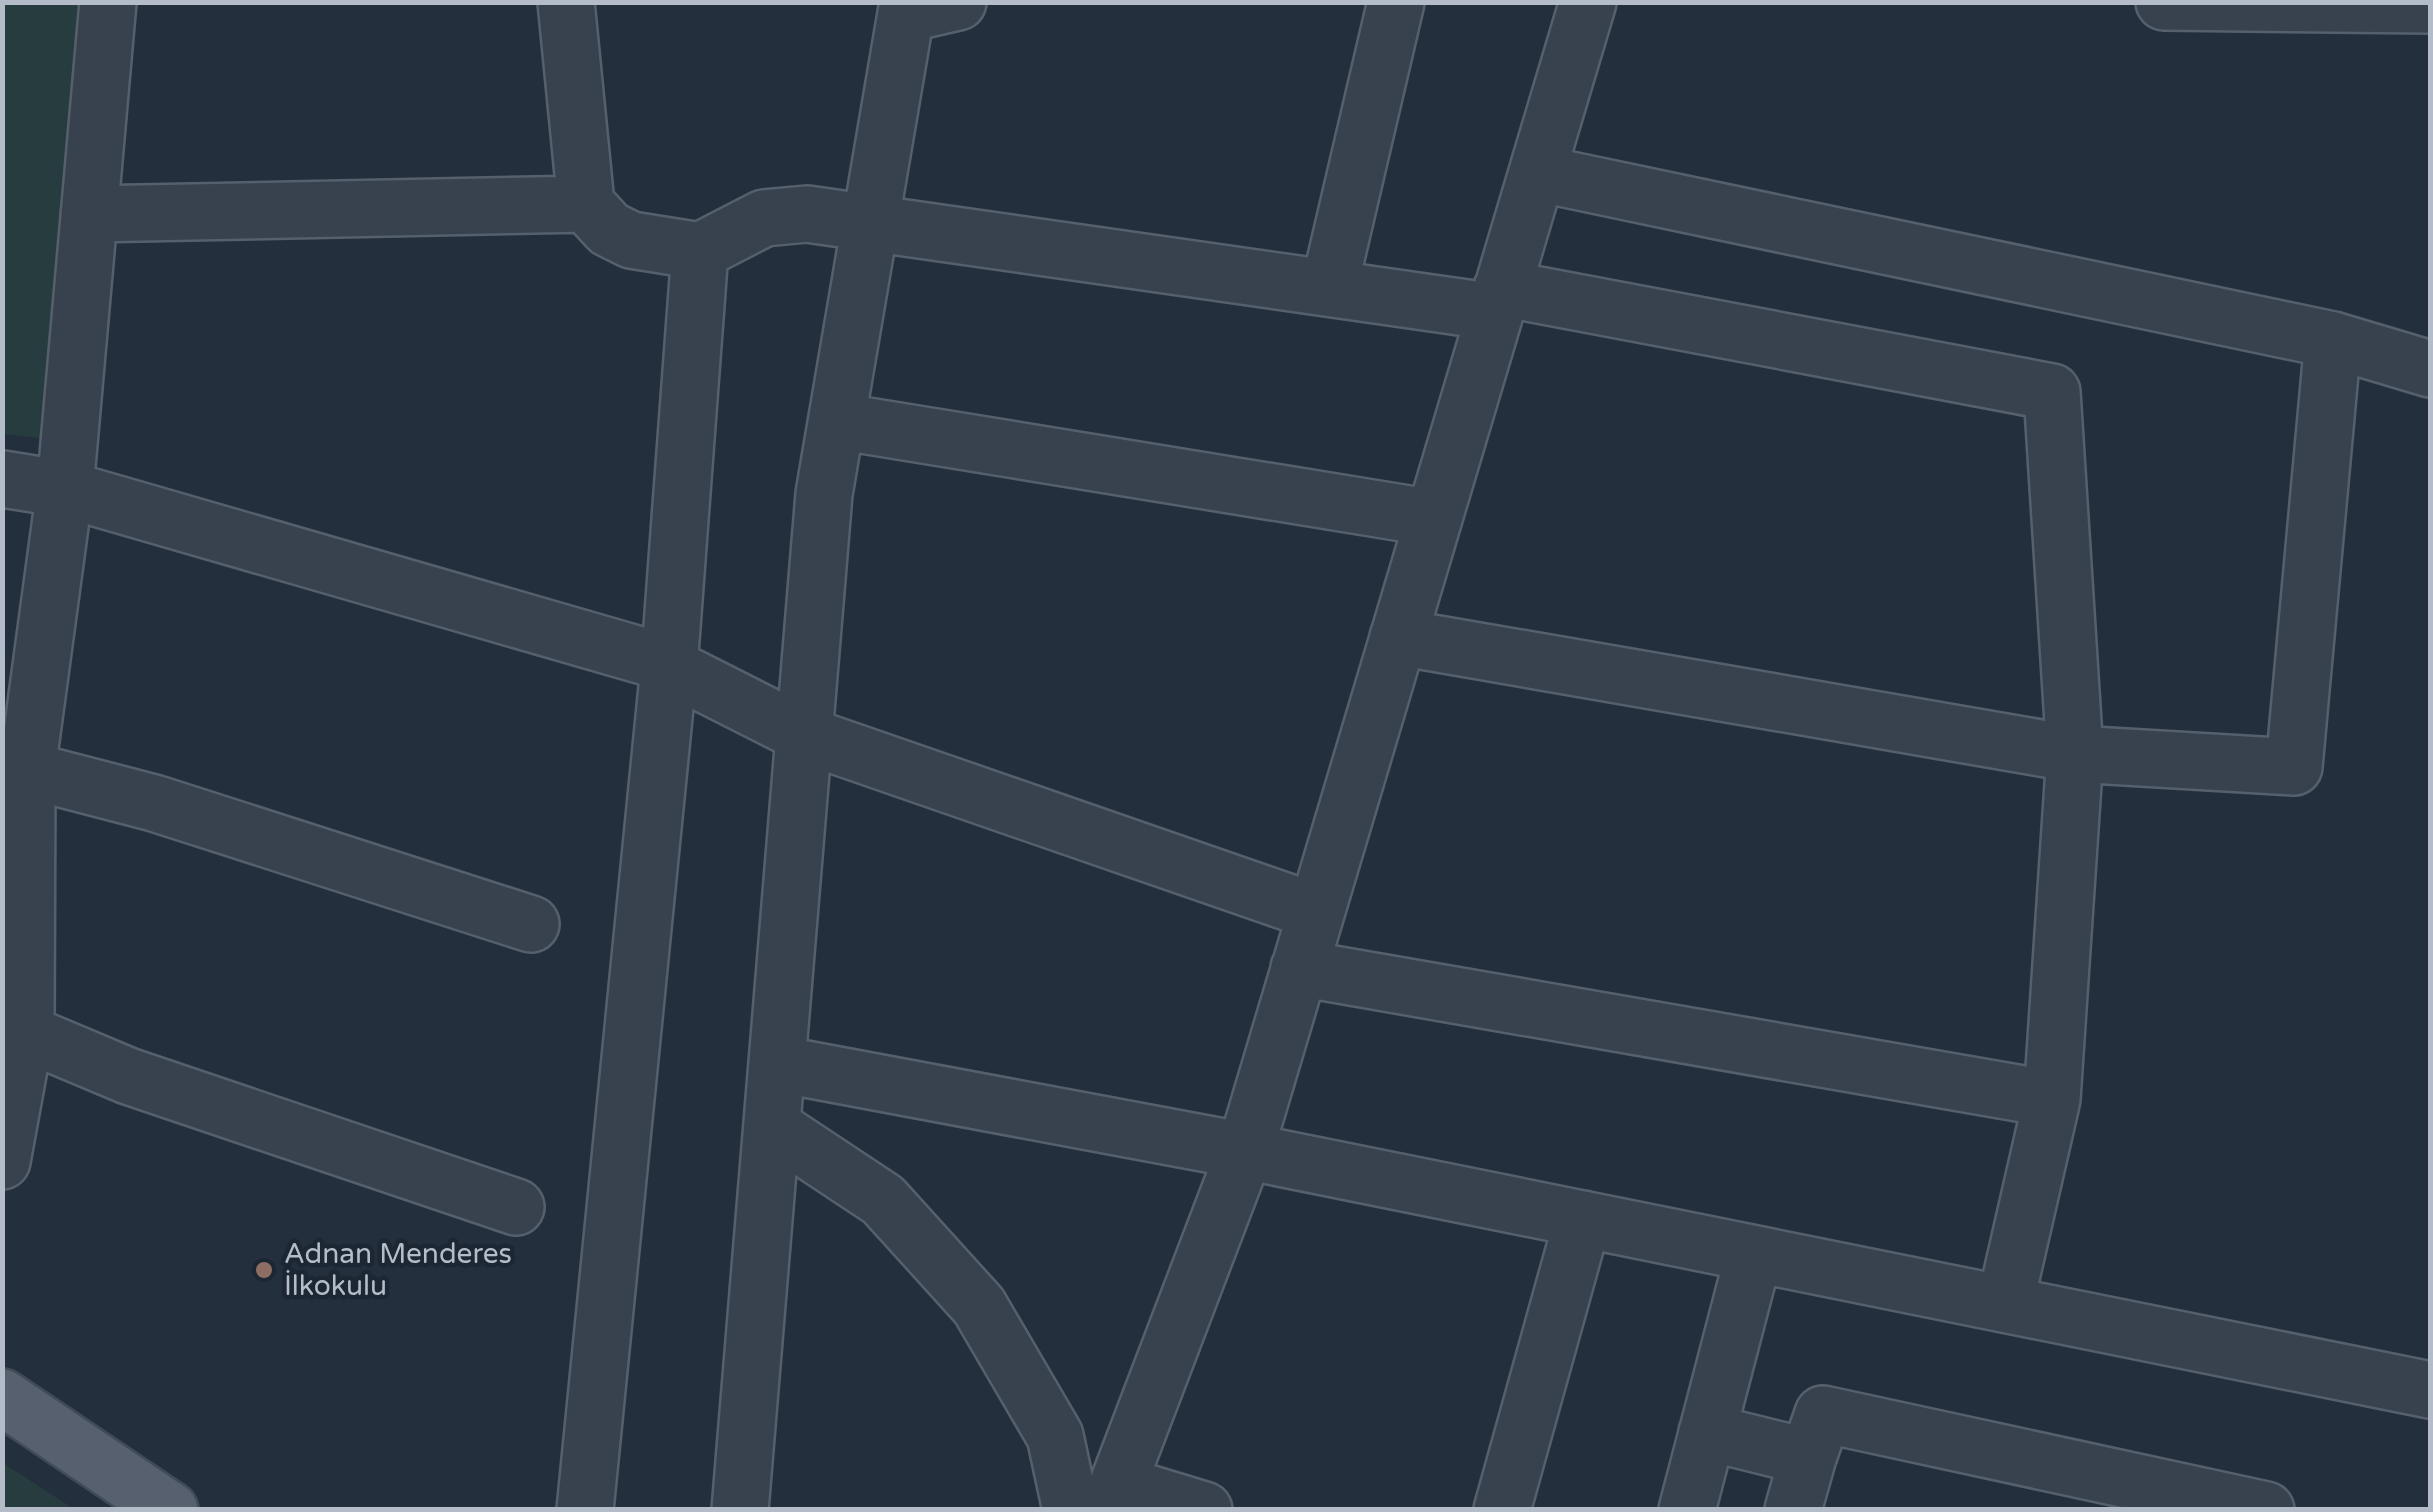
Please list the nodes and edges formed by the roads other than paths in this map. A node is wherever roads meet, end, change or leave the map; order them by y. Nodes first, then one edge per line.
1 (108, 2) edge
2 (566, 2) edge
3 (1396, 2) edge
4 (1588, 2) edge
5 (2164, 2) edge
6 (2430, 5) edge
7 (926, 6) edge
8 (1537, 173) junction
9 (586, 204) junction
10 (89, 214) junction
11 (872, 222) junction
12 (700, 251) junction
13 (1328, 288) junction
14 (1499, 300) junction
15 (2333, 340) junction
16 (2430, 369) edge
17 (837, 421) junction
18 (2, 479) edge
19 (65, 489) junction
20 (1434, 518) junction
21 (1398, 637) junction
22 (670, 666) junction
23 (805, 735) junction
24 (2075, 754) junction
25 (27, 770) junction
26 (1316, 912) junction
27 (531, 924) dead end
28 (1299, 968) junction
29 (14, 1026) edge
30 (779, 1064) junction
31 (2052, 1100) junction
32 (774, 1127) junction
33 (1244, 1151) junction
34 (2, 1162) edge
35 (516, 1207) dead end
36 (1583, 1219) junction
37 (1754, 1254) junction
38 (2005, 1304) junction
39 (2430, 1390) edge
40 (2, 1397) edge
41 (1707, 1432) junction
42 (1808, 1457) junction
43 (1113, 1496) edge
44 (746, 1509) edge
45 (170, 1510) edge
46 (585, 1510) edge
47 (1071, 1510) edge
48 (1204, 1510) edge
49 (1502, 1510) edge
50 (1686, 1510) edge
51 (1794, 1510) edge
52 (2266, 1510) edge

1 - 10 street
2 - 9 street
3 - 13 street
4 - 8 street
5 - 6 street
7 - 11 street
8 - 14 street
8 - 15 street
9 - 10 street
9 - 12 street
10 - 19 street
11 - 12 street
11 - 13 street
11 - 17 street
12 - 22 street
13 - 14 street
14 - 20 street
14 - 24 street
15 - 16 street
15 - 24 street
17 - 20 street
17 - 23 street
18 - 19 street
19 - 22 street
19 - 25 street
20 - 21 street
21 - 24 street
21 - 26 street
22 - 23 street
22 - 46 street
23 - 26 street
23 - 30 street
24 - 31 street
25 - 27 street
25 - 29 street
26 - 28 street
28 - 31 street
28 - 33 street
29 - 34 street
29 - 35 street
30 - 32 street
30 - 33 street
31 - 38 street
32 - 44 street
32 - 47 street
33 - 36 street
33 - 43 street
36 - 37 street
36 - 49 street
37 - 38 street
37 - 41 street
38 - 39 street
40 - 45 main road
41 - 42 street
41 - 50 street
42 - 51 street
42 - 52 street
43 - 48 street

